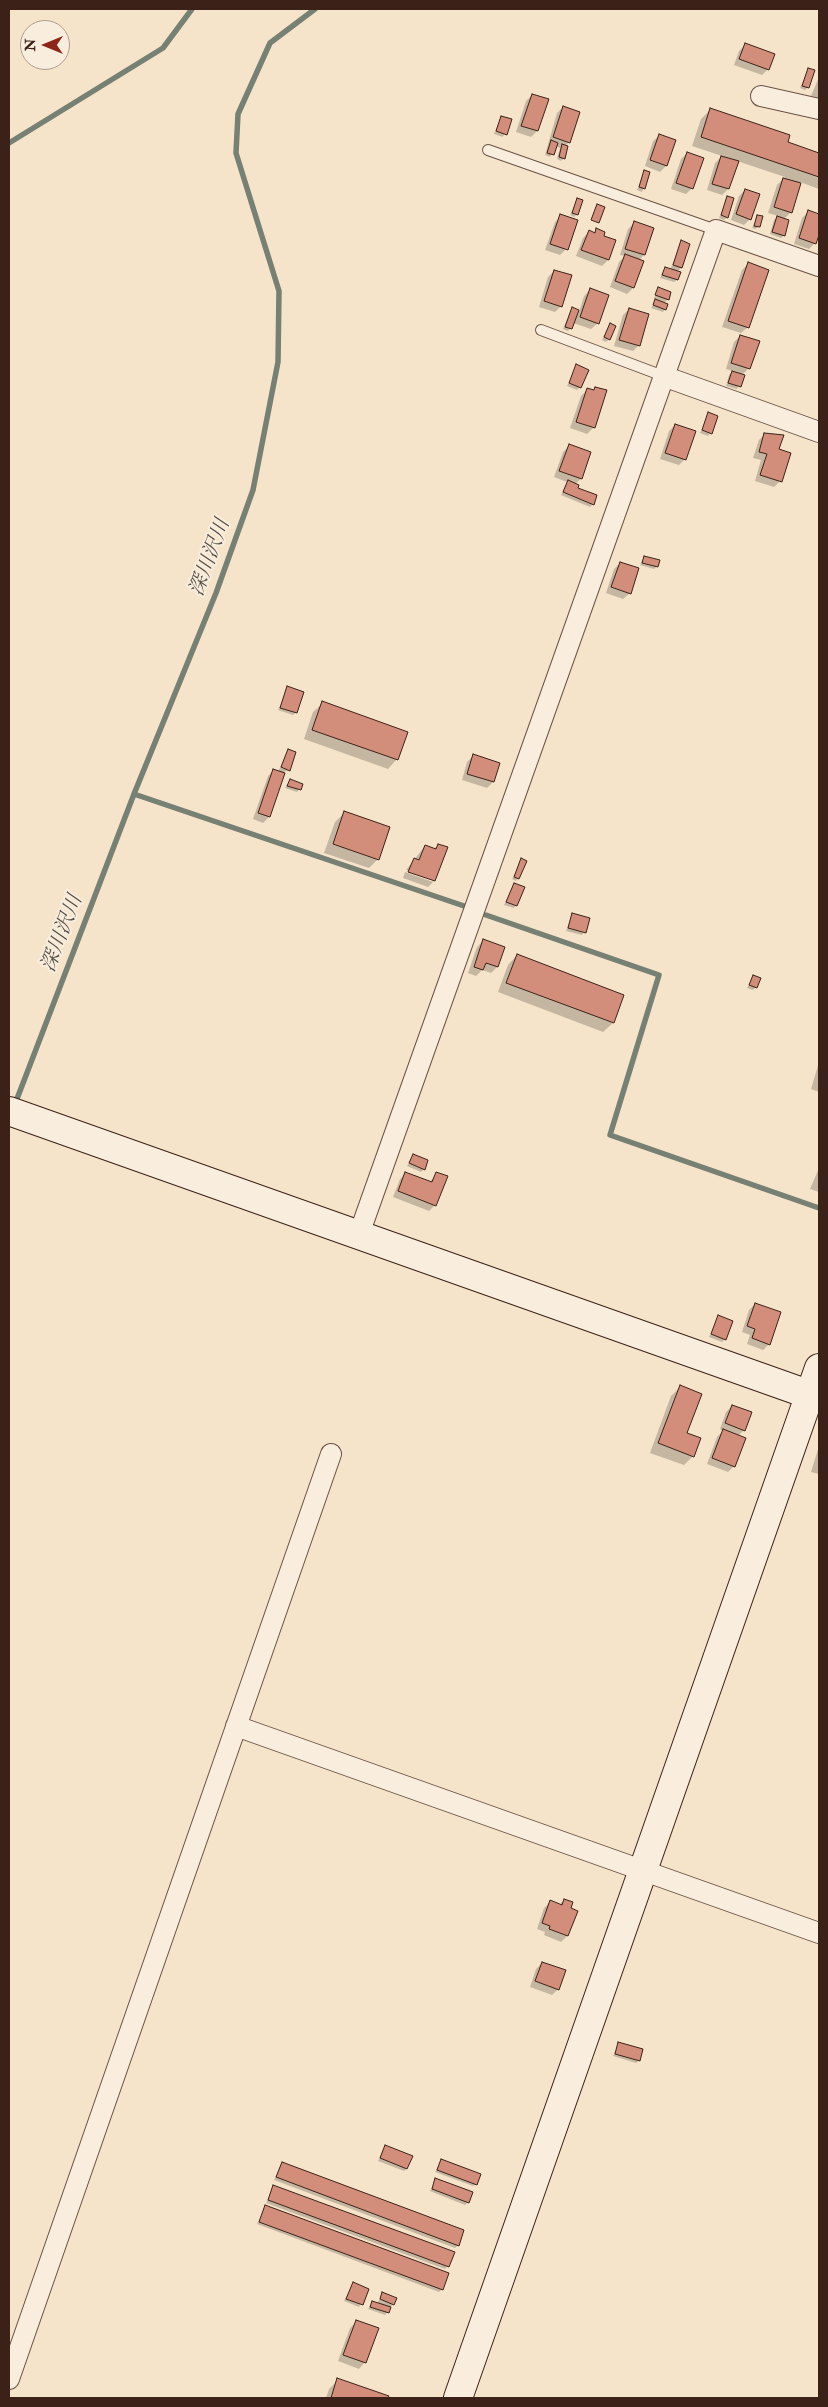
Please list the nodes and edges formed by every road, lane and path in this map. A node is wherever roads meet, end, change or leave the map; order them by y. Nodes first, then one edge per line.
1 (762, 96) dead end
2 (819, 109) edge
3 (488, 150) dead end
4 (716, 230) junction
5 (819, 266) edge
6 (542, 330) dead end
7 (666, 377) junction
8 (819, 432) edge
9 (9, 1111) edge
10 (358, 1236) junction
11 (819, 1368) edge
12 (815, 1396) edge
13 (331, 1454) dead end
14 (236, 1726) junction
15 (642, 1872) junction
16 (819, 1933) edge
17 (9, 2379) edge
18 (458, 2398) edge

1 - 2 street
3 - 4 lane
4 - 5 street
4 - 7 street
6 - 7 lane
7 - 8 street
7 - 10 street
9 - 10 street
10 - 12 street
11 - 12 street
12 - 15 street
13 - 14 street
14 - 15 street
14 - 17 street
15 - 16 street
15 - 18 street

